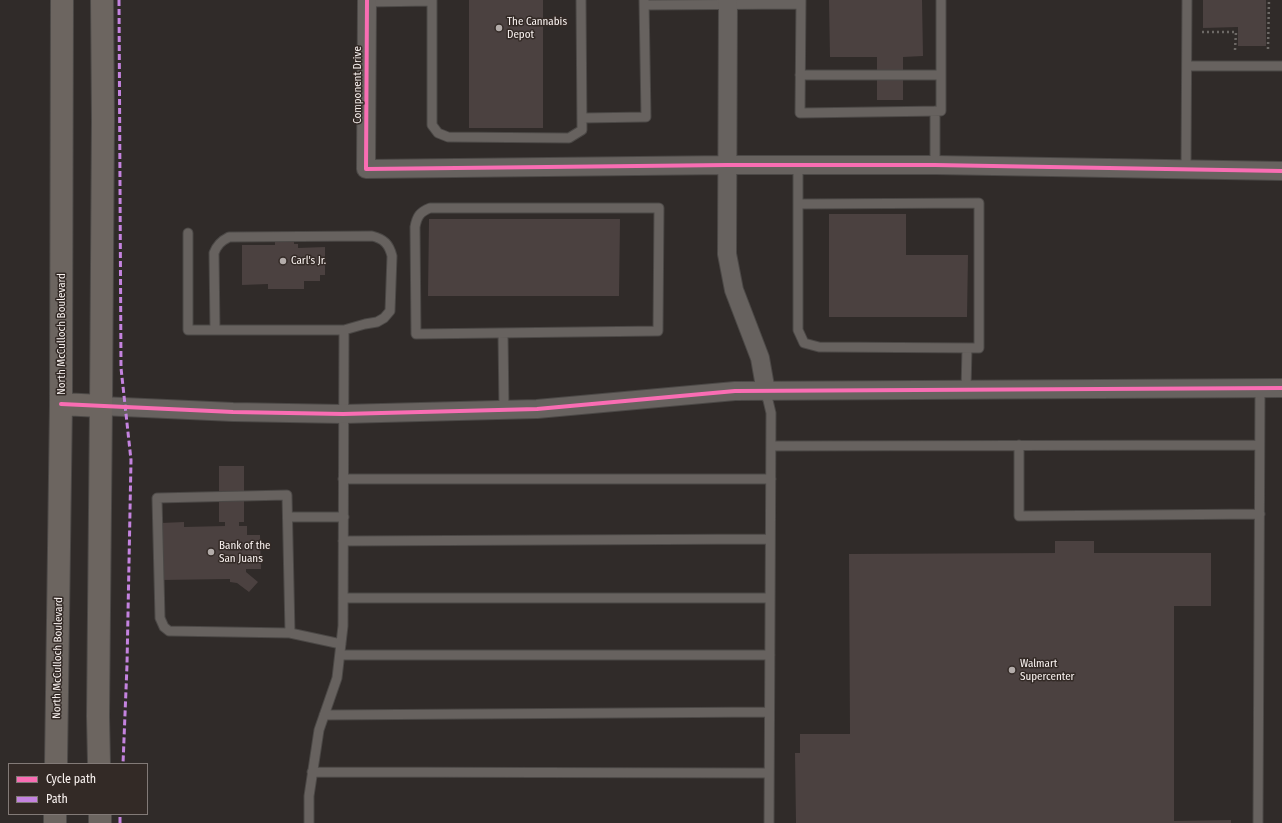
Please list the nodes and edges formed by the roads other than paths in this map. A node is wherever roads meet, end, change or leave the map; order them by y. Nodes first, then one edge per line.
1 (62, 0) edge
2 (102, 0) edge
3 (432, 0) edge
4 (581, 0) edge
5 (941, 0) edge
6 (1187, 0) edge
7 (367, 1) edge
8 (728, 2) edge
9 (800, 2) edge
10 (644, 3) edge
11 (1187, 66) junction
12 (1282, 66) edge
13 (941, 74) junction
14 (800, 75) junction
15 (935, 111) junction
16 (582, 118) junction
17 (727, 165) junction
18 (798, 165) junction
19 (935, 165) junction
20 (1186, 169) junction
21 (1282, 171) edge
22 (798, 204) junction
23 (188, 234) dead end
24 (215, 330) junction
25 (344, 330) junction
26 (503, 333) junction
27 (967, 348) junction
28 (1260, 388) junction
29 (1282, 388) edge
30 (966, 390) junction
31 (766, 392) junction
32 (61, 404) junction
33 (101, 406) junction
34 (504, 410) junction
35 (343, 414) junction
36 (1019, 445) junction
37 (1259, 445) junction
38 (771, 446) junction
39 (343, 479) junction
40 (770, 479) junction
41 (1260, 514) junction
42 (288, 517) junction
43 (344, 517) junction
44 (770, 539) junction
45 (344, 541) junction
46 (343, 598) junction
47 (770, 598) junction
48 (290, 633) junction
49 (341, 644) junction
50 (770, 655) junction
51 (340, 656) junction
52 (769, 712) junction
53 (324, 715) junction
54 (56, 763) edge
55 (99, 763) edge
56 (312, 772) junction
57 (769, 773) junction
58 (309, 823) edge
59 (769, 823) edge
60 (1258, 823) edge

1 - 32 street, North McCulloch Boulevard
2 - 33 street
3 - 7 lane
3 - 16 lane
4 - 16 lane
5 - 13 lane
6 - 11 lane
7 - 17 street, Component Drive
8 - 9 lane
8 - 10 lane
8 - 17 street
9 - 14 lane
10 - 16 lane
11 - 12 lane
11 - 20 lane
13 - 14 lane
13 - 15 lane
14 - 15 lane
15 - 19 lane
17 - 18 street
17 - 31 street
18 - 19 street
18 - 22 lane
19 - 20 street
20 - 21 street
22 - 27 lane
22 - 27 lane
23 - 24 lane
24 - 25 lane
24 - 25 lane
25 - 35 lane
26 - 26 lane
26 - 34 lane
27 - 30 lane
28 - 29 street
28 - 30 street
28 - 37 lane
30 - 31 street
31 - 34 street
31 - 38 lane
32 - 33 street
32 - 54 street, North McCulloch Boulevard
33 - 35 street
33 - 55 street
34 - 35 street
35 - 39 lane
36 - 37 lane
36 - 38 lane
36 - 41 lane
37 - 41 lane
38 - 40 lane
39 - 40 lane
39 - 43 lane
40 - 44 lane
41 - 60 lane
42 - 43 lane
42 - 48 lane
42 - 48 lane
43 - 45 lane
44 - 45 lane
44 - 47 lane
45 - 46 lane
46 - 47 lane
46 - 49 lane
47 - 50 lane
48 - 49 lane
49 - 51 lane
50 - 51 lane
50 - 52 lane
51 - 53 lane
52 - 53 lane
52 - 57 lane
53 - 56 lane
56 - 57 lane
56 - 58 lane
57 - 59 lane

